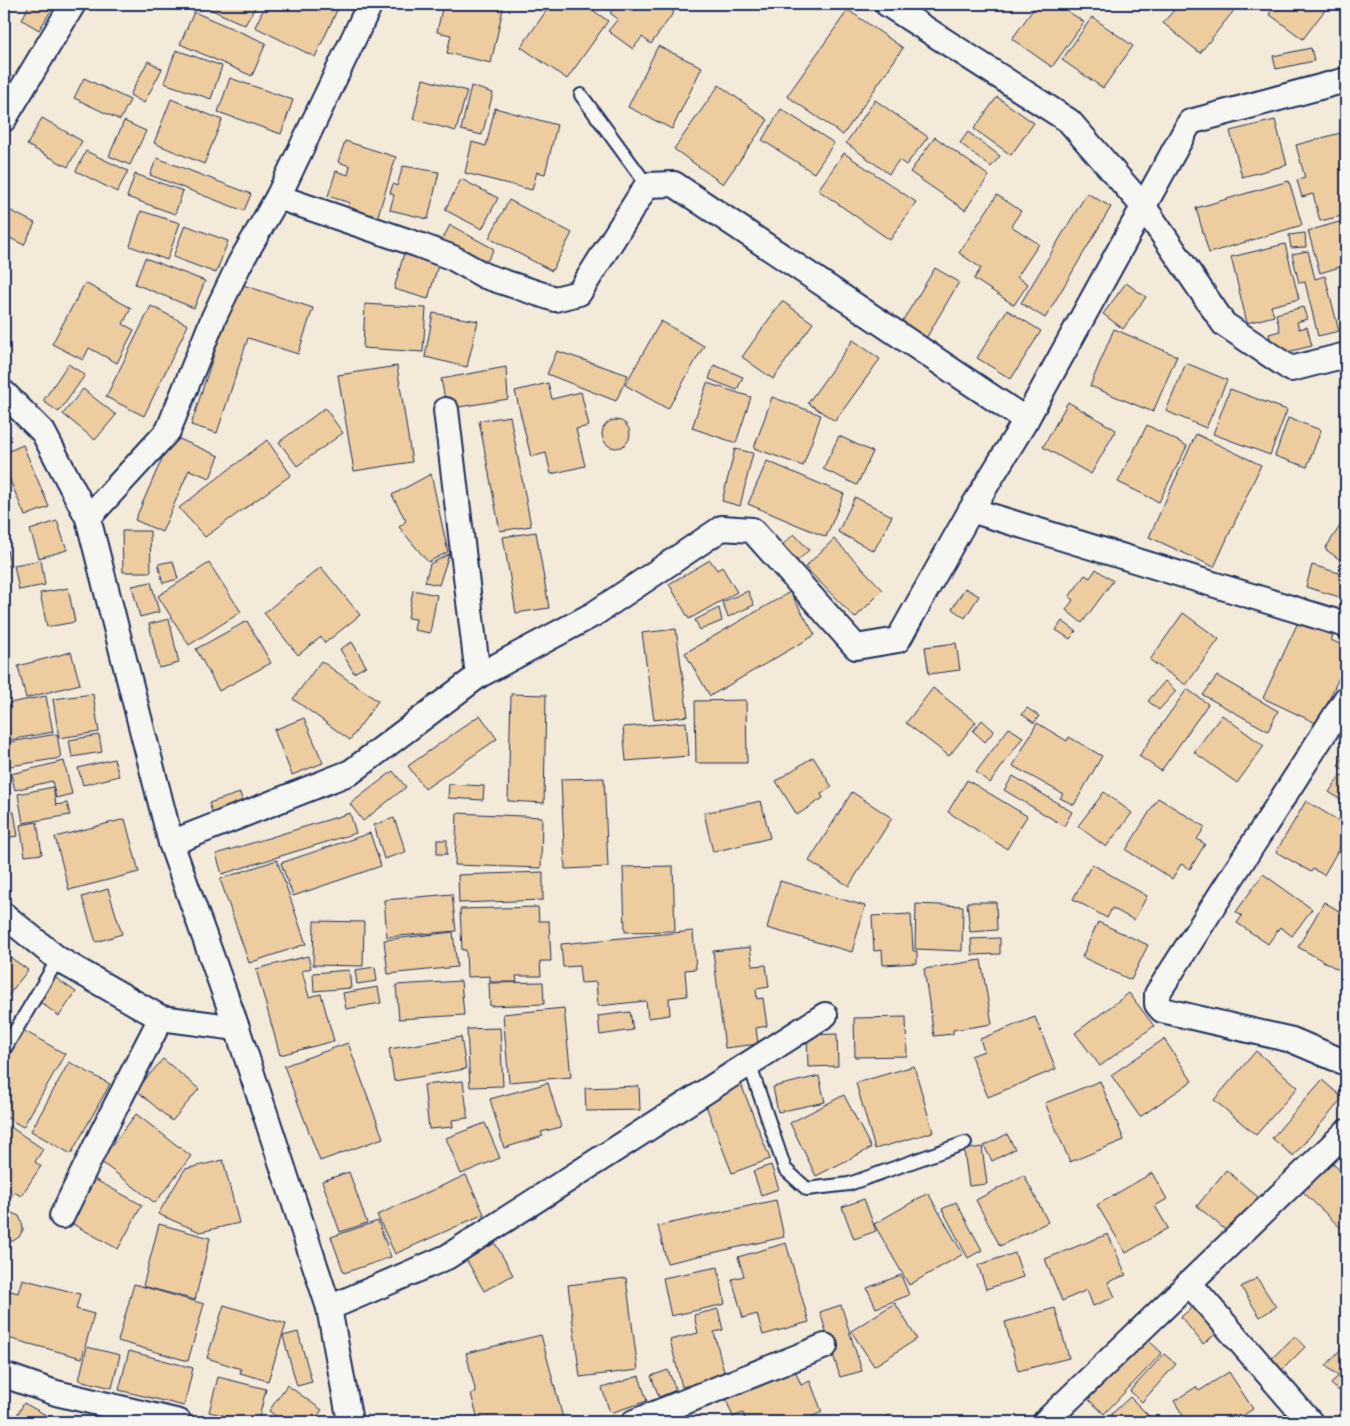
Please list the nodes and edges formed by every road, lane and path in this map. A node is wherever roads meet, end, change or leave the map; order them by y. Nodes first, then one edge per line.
1 (73, 4) edge
2 (370, 4) edge
3 (887, 4) edge
4 (1346, 80) edge
5 (581, 95) dead end
6 (4, 118) edge
7 (647, 185) junction
8 (278, 197) junction
9 (1144, 207) junction
10 (1346, 355) edge
11 (4, 393) edge
12 (446, 410) dead end
13 (1026, 420) junction
14 (970, 510) junction
15 (88, 518) junction
16 (1346, 625) edge
17 (478, 676) junction
18 (1346, 699) edge
19 (171, 843) junction
20 (4, 915) edge
21 (58, 959) junction
22 (825, 1015) dead end
23 (161, 1018) junction
24 (237, 1028) junction
25 (4, 1050) edge
26 (749, 1063) junction
27 (1346, 1063) edge
28 (1346, 1132) edge
29 (965, 1143) dead end
30 (62, 1216) dead end
31 (1189, 1283) junction
32 (329, 1308) junction
33 (825, 1346) dead end
34 (4, 1375) edge
35 (179, 1422) edge
36 (350, 1422) edge
37 (634, 1422) edge
38 (1045, 1422) edge
39 (1310, 1422) edge

1 - 6 street
2 - 8 street
3 - 9 street
4 - 9 street
5 - 7 lane
7 - 8 street
7 - 13 street
8 - 15 street
9 - 10 street
9 - 13 street
11 - 15 street
12 - 17 street
13 - 14 street
14 - 16 street
14 - 17 street
15 - 19 street
17 - 19 street
18 - 27 street
19 - 24 street
20 - 21 street
21 - 23 street
21 - 25 lane
22 - 26 street
23 - 24 street
23 - 30 street
24 - 32 street
26 - 29 lane
26 - 32 street
28 - 31 street
31 - 38 street
31 - 39 street
32 - 36 street
33 - 37 street
34 - 35 street

